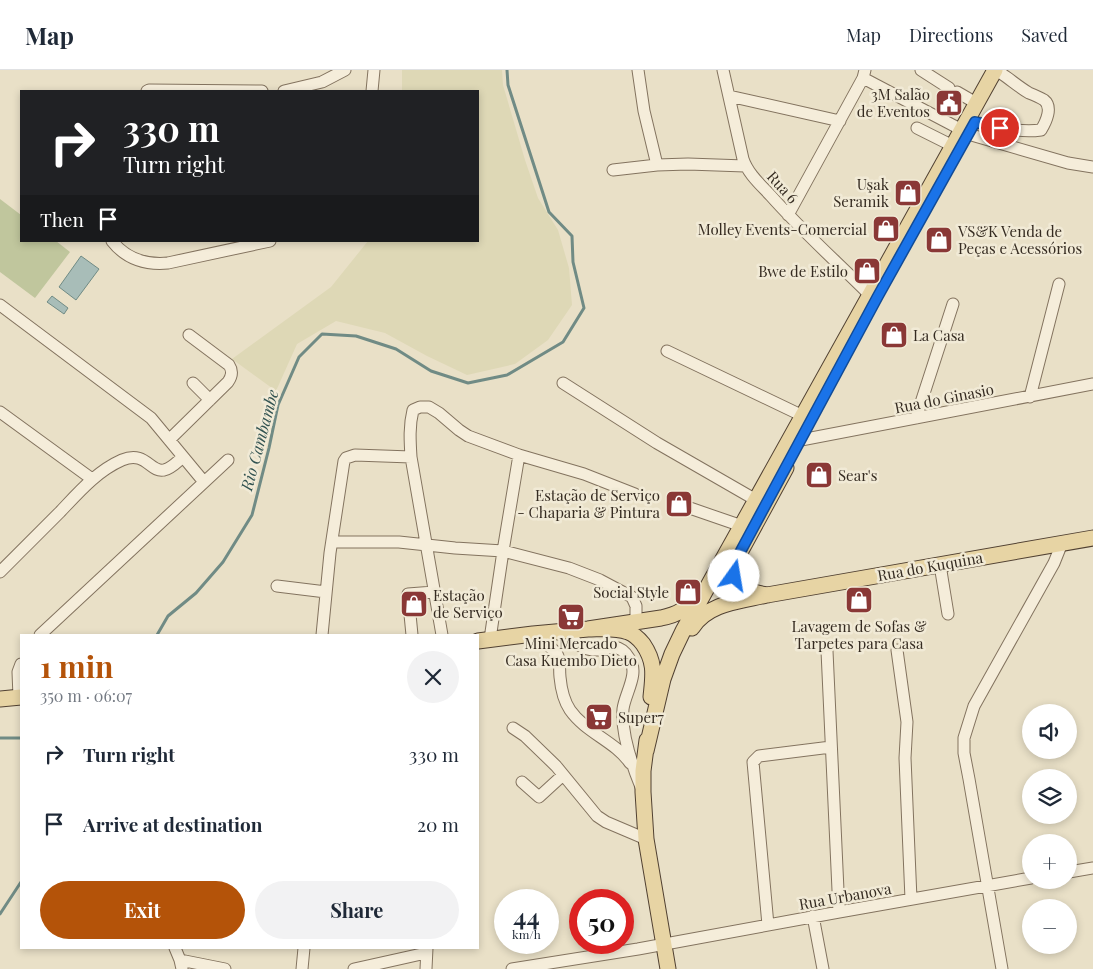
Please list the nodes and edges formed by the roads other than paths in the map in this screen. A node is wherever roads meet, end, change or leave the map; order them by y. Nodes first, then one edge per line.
1 (344, 70) edge
2 (374, 70) edge
3 (638, 70) edge
4 (723, 70) edge
5 (920, 70) edge
6 (1000, 71) edge
7 (864, 74) edge
8 (288, 90) edge
9 (372, 90) edge
10 (729, 96) junction
11 (976, 103) junction
12 (840, 121) junction
13 (916, 128) dead end
14 (968, 128) junction
15 (953, 146) junction
16 (656, 165) junction
17 (745, 166) junction
18 (1093, 167) edge
19 (613, 170) dead end
20 (788, 215) junction
21 (113, 242) edge
22 (266, 242) edge
23 (1059, 284) dead end
24 (870, 295) junction
25 (953, 304) dead end
26 (0, 305) edge
27 (189, 335) dead end
28 (667, 351) dead end
29 (194, 383) dead end
30 (563, 383) dead end
31 (1093, 384) edge
32 (1030, 397) junction
33 (210, 400) junction
34 (0, 412) edge
35 (804, 416) junction
36 (916, 418) junction
37 (169, 440) junction
38 (801, 440) junction
39 (519, 455) junction
40 (183, 457) junction
41 (411, 457) junction
42 (228, 460) dead end
43 (92, 479) junction
44 (204, 482) junction
45 (634, 494) dead end
46 (756, 500) junction
47 (684, 506) dead end
48 (742, 526) junction
49 (1093, 538) edge
50 (332, 542) junction
51 (1062, 543) junction
52 (425, 544) junction
53 (503, 551) junction
54 (940, 565) junction
55 (0, 572) edge
56 (709, 584) junction
57 (277, 586) dead end
58 (326, 592) junction
59 (434, 592) junction
60 (766, 595) junction
61 (948, 614) dead end
62 (636, 621) junction
63 (588, 629) junction
64 (572, 630) junction
65 (41, 634) edge
66 (322, 634) edge
67 (412, 634) edge
68 (442, 634) edge
69 (533, 634) junction
70 (484, 640) edge
71 (897, 650) dead end
72 (827, 651) dead end
73 (20, 667) edge
74 (663, 679) junction
75 (20, 697) edge
76 (0, 699) edge
77 (514, 728) dead end
78 (831, 747) junction
79 (646, 750) junction
80 (632, 766) junction
81 (563, 775) junction
82 (522, 782) dead end
83 (643, 792) junction
84 (646, 839) junction
85 (1093, 868) edge
86 (1077, 871) edge
87 (1022, 880) edge
88 (988, 886) junction
89 (911, 899) junction
90 (839, 912) junction
91 (813, 916) junction
92 (768, 925) junction
93 (664, 944) junction
94 (175, 949) edge
95 (304, 949) edge
96 (427, 950) edge
97 (181, 964) edge
98 (225, 969) edge
99 (302, 969) edge
100 (354, 969) edge
101 (426, 969) edge
102 (512, 969) edge
103 (668, 969) edge
104 (823, 969) edge
105 (1002, 969) edge

1 - 8 street
2 - 9 street
3 - 16 street
4 - 10 street, Rua 6
5 - 11 street
6 - 11 main road
6 - 14 main road
6 - 14 street
7 - 12 street
7 - 14 street
10 - 12 street
10 - 17 street, Rua 6
11 - 14 main road
12 - 20 street
13 - 15 street
14 - 15 main road
14 - 18 street
14 - 38 main road
15 - 24 main road
16 - 17 street
16 - 19 street
17 - 20 street, Rua 6
20 - 24 street, Rua 6
21 - 22 street
23 - 32 street
24 - 35 main road
25 - 36 street
26 - 37 street
27 - 33 street
28 - 35 street
29 - 33 street
30 - 46 street
31 - 32 street, Rua do Ginasio
32 - 36 street, Rua do Ginasio
33 - 37 street
34 - 43 street
35 - 46 main road
36 - 38 street, Rua do Ginasio
37 - 40 street
38 - 60 main road
39 - 41 street
39 - 45 street
39 - 53 street
40 - 43 street
40 - 44 street
41 - 50 street
41 - 52 street
42 - 44 street
43 - 55 street
44 - 65 street
46 - 48 main road
47 - 48 street
48 - 56 main road
49 - 51 main road, Rua do Kuquina
50 - 52 street
50 - 58 street
51 - 54 main road, Rua do Kuquina
51 - 88 street
52 - 53 street
52 - 59 street
53 - 62 street
53 - 70 street
54 - 60 main road, Rua do Kuquina
54 - 61 street
56 - 62 main road
56 - 74 main road
57 - 58 street
58 - 66 street
59 - 67 street
59 - 68 street
60 - 74 main road, Rua do Kuquina
62 - 63 main road
63 - 64 main road
63 - 79 main road
64 - 69 main road
64 - 80 street
69 - 70 main road
69 - 80 street
71 - 89 street
72 - 78 street
73 - 75 street
74 - 79 main road
75 - 76 main road
77 - 81 street
78 - 90 street
78 - 92 street
79 - 83 main road
80 - 83 street
81 - 82 street
81 - 84 street
83 - 84 main road
84 - 93 main road
85 - 86 street
87 - 88 street, Rua Urbanova
88 - 89 street, Rua Urbanova
88 - 105 street
89 - 90 street, Rua Urbanova
90 - 91 street, Rua Urbanova
91 - 92 street, Rua Urbanova
91 - 104 street
92 - 93 street, Rua Urbanova
93 - 102 street, Rua Urbanova
93 - 103 main road
94 - 97 street
95 - 99 street
96 - 100 street
96 - 101 street
97 - 98 street

